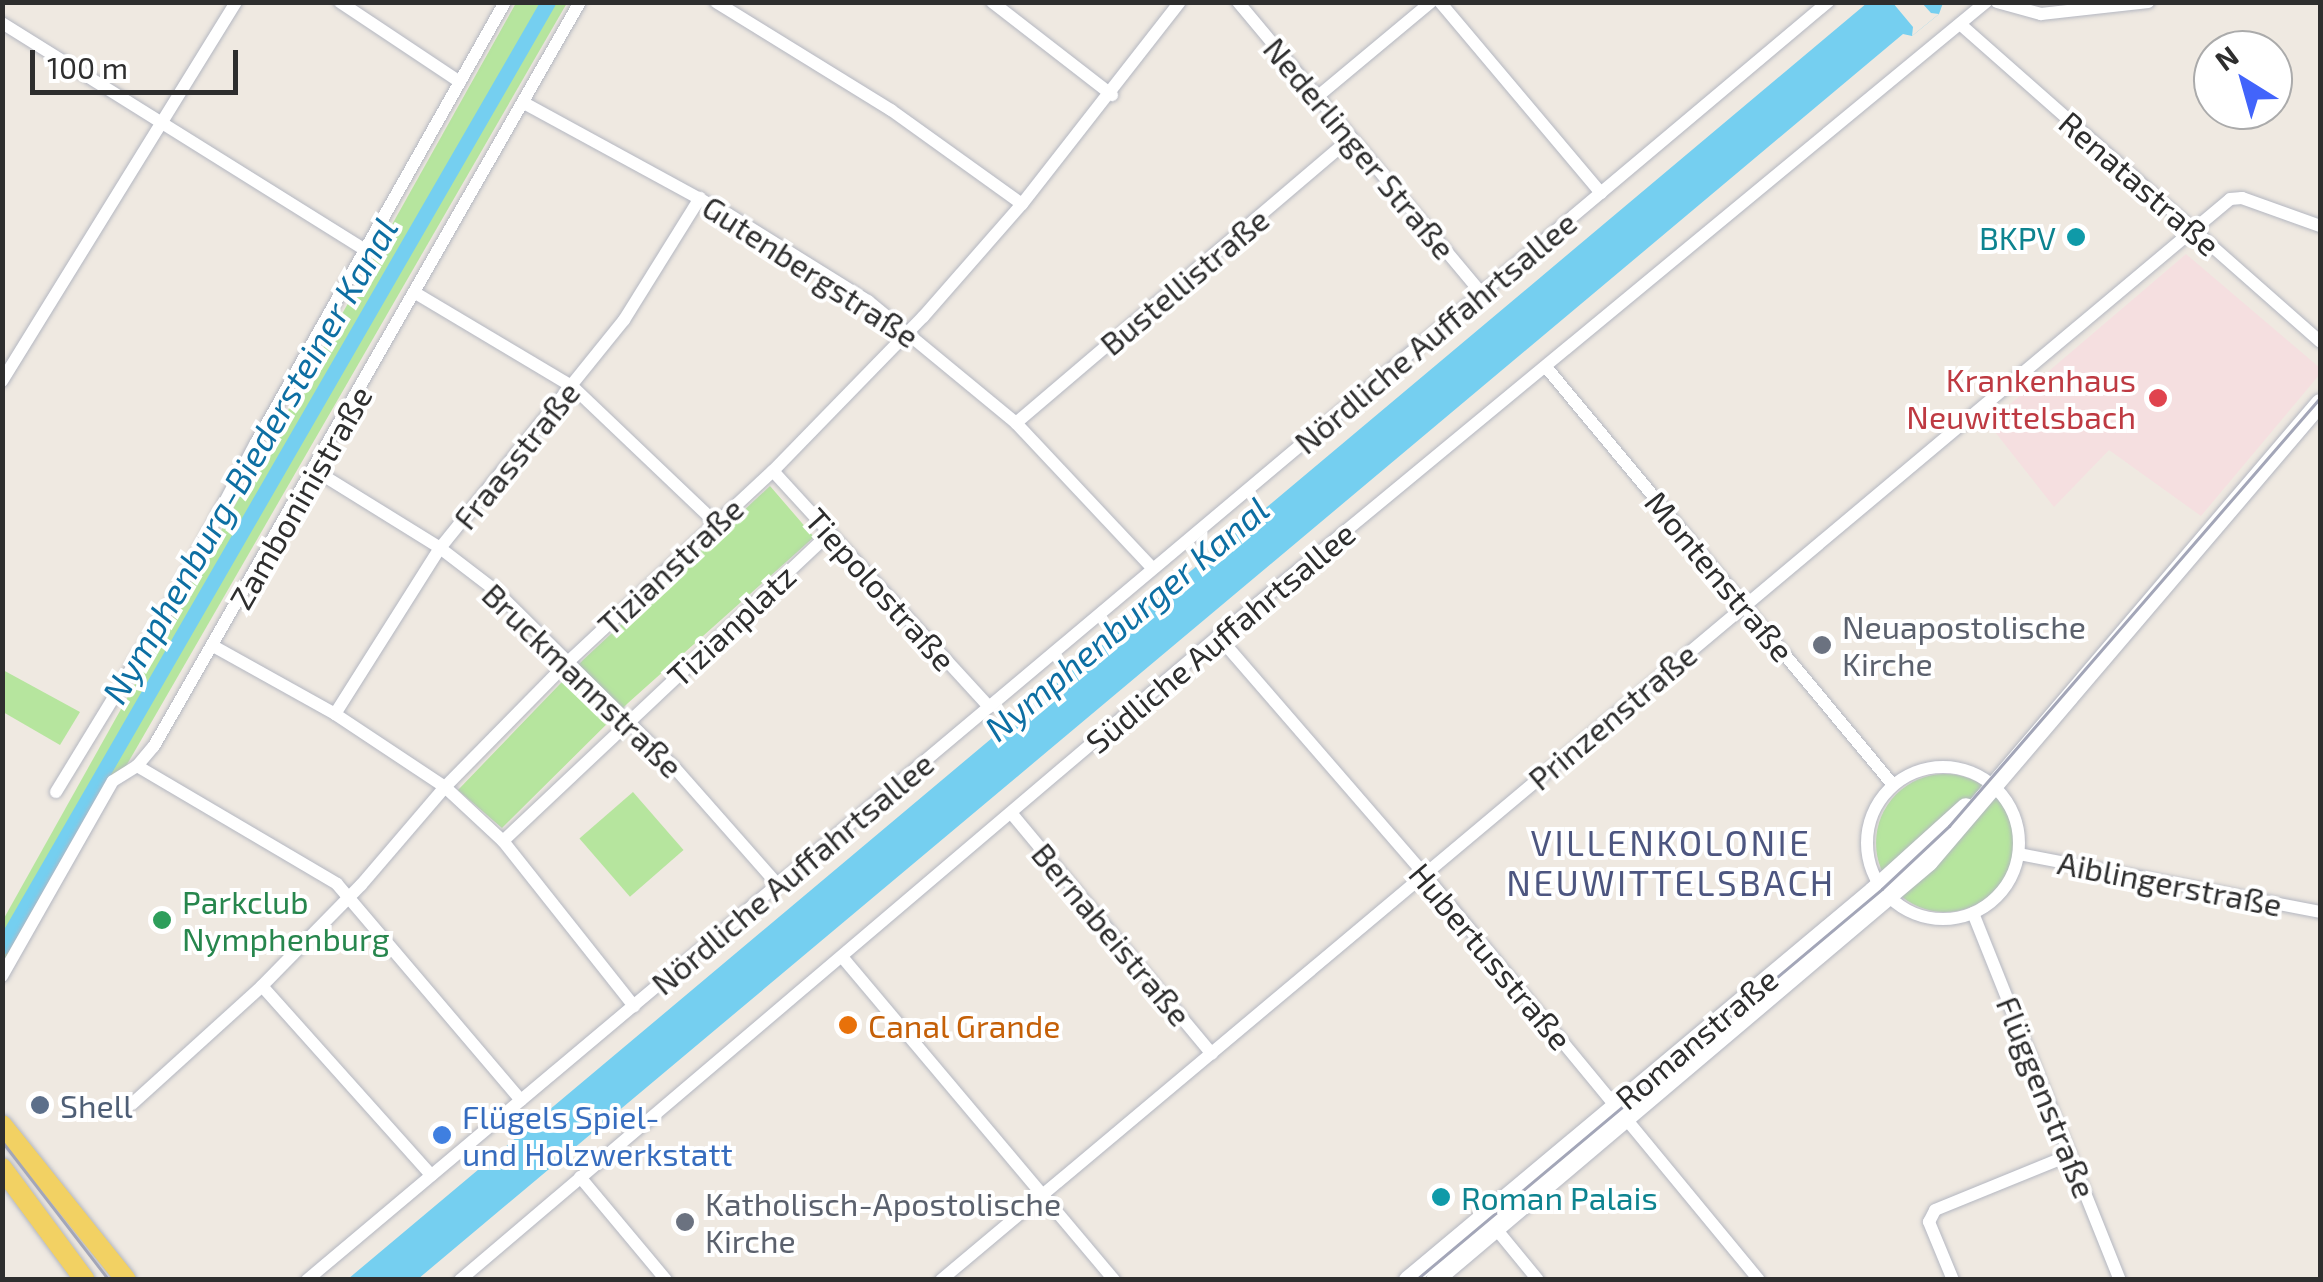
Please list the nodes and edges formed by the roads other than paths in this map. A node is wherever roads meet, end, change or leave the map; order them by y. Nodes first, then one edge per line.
1 (236, 2) edge
2 (340, 2) edge
3 (506, 2) edge
4 (580, 2) edge
5 (716, 2) edge
6 (992, 2) edge
7 (1180, 2) edge
8 (1238, 2) edge
9 (1431, 2) edge
10 (1440, 2) edge
11 (1828, 2) edge
12 (1986, 2) edge
13 (1997, 2) edge
14 (2148, 2) edge
15 (2, 23) edge
16 (1960, 24) junction
17 (460, 82) junction
18 (1112, 94) junction
19 (1318, 97) junction
20 (524, 103) junction
21 (158, 123) junction
22 (1351, 138) junction
23 (1601, 193) junction
24 (700, 198) junction
25 (1022, 204) junction
26 (2320, 226) edge
27 (2193, 230) junction
28 (367, 250) junction
29 (417, 294) junction
30 (1482, 294) junction
31 (908, 331) junction
32 (2320, 341) edge
33 (1546, 367) junction
34 (2, 381) edge
35 (574, 387) junction
36 (2320, 403) edge
37 (1016, 423) junction
38 (316, 471) junction
39 (773, 471) junction
40 (717, 524) junction
41 (830, 533) junction
42 (440, 548) junction
43 (1151, 567) junction
44 (1744, 605) junction
45 (1218, 636) junction
46 (213, 646) junction
47 (570, 660) junction
48 (989, 707) junction
49 (335, 714) junction
50 (629, 720) junction
51 (137, 766) junction
52 (1893, 785) junction
53 (445, 787) junction
54 (1987, 789) junction
55 (56, 792) dead end
56 (1012, 814) junction
57 (502, 841) junction
58 (2019, 854) junction
59 (1424, 874) junction
60 (778, 884) junction
61 (1884, 892) junction
62 (349, 897) junction
63 (2320, 912) edge
64 (1973, 914) junction
65 (844, 958) junction
66 (2, 976) edge
67 (262, 986) junction
68 (634, 1006) junction
69 (1212, 1054) junction
70 (521, 1100) junction
71 (132, 1104) dead end
72 (1621, 1112) junction
73 (2, 1125) edge
74 (2070, 1155) junction
75 (2, 1168) edge
76 (432, 1175) junction
77 (580, 1177) junction
78 (1041, 1195) junction
79 (1490, 1222) junction
80 (85, 1280) edge
81 (126, 1280) edge
82 (308, 1280) edge
83 (460, 1280) edge
84 (666, 1280) edge
85 (941, 1280) edge
86 (1114, 1280) edge
87 (1408, 1280) edge
88 (1435, 1280) edge
89 (1538, 1280) edge
90 (1758, 1280) edge
91 (1952, 1280) edge
92 (2120, 1280) edge

1 - 21 street
2 - 17 street
3 - 17 street
4 - 20 street, Zamboninistraße
5 - 25 street
6 - 18 street
7 - 18 street, Tizianstraße
8 - 19 street, Nederlinger Straße
9 - 19 street
10 - 23 street
11 - 23 street, Nördliche Auffahrtsallee
12 - 16 street, Südliche Auffahrtsallee
13 - 14 street
15 - 21 street
16 - 27 street, Renatastraße
16 - 33 street, Südliche Auffahrtsallee
17 - 28 street
18 - 25 street, Tizianstraße
19 - 22 street, Nederlinger Straße
20 - 24 street, Gutenbergstraße
20 - 29 street, Zamboninistraße
21 - 28 street
21 - 34 street
22 - 30 street, Nederlinger Straße
22 - 37 street, Bustellistraße
23 - 30 street, Nördliche Auffahrtsallee
24 - 31 street, Gutenbergstraße
24 - 35 street, Fraasstraße
25 - 31 street, Tizianstraße
26 - 27 street, Prinzenstraße
27 - 32 street, Renatastraße
27 - 44 street, Prinzenstraße
28 - 55 street
29 - 35 street
29 - 38 street, Zamboninistraße
30 - 43 street, Nördliche Auffahrtsallee
31 - 37 street, Gutenbergstraße
31 - 39 street, Tizianstraße
33 - 44 street, Montenstraße
33 - 45 street, Südliche Auffahrtsallee
35 - 40 street
35 - 42 street, Fraasstraße
36 - 54 main road, Romanstraße
37 - 43 street, Gutenbergstraße
38 - 42 street, Bruckmannstraße
38 - 46 street, Zamboninistraße
39 - 40 street, Tizianstraße
39 - 41 street, Tiepolostraße
40 - 47 street, Tizianstraße
41 - 48 street, Tiepolostraße
41 - 50 street, Tizianplatz
42 - 47 street, Bruckmannstraße
42 - 49 street, Fraasstraße
43 - 48 street, Nördliche Auffahrtsallee
44 - 52 street, Montenstraße
44 - 59 street, Prinzenstraße
45 - 56 street, Südliche Auffahrtsallee
45 - 59 street, Hubertusstraße
46 - 49 street
46 - 51 street, Zamboninistraße
47 - 50 street, Bruckmannstraße
47 - 53 street, Tizianstraße
48 - 60 street, Nördliche Auffahrtsallee
49 - 53 street
50 - 57 street, Tizianplatz
50 - 60 street, Bruckmannstraße
51 - 62 street
51 - 66 street, Zamboninistraße
52 - 54 street
52 - 61 street
53 - 57 street
53 - 62 street, Tizianstraße
54 - 58 street
54 - 61 main road, Romanstraße
56 - 65 street, Südliche Auffahrtsallee
56 - 69 street, Bernabeistraße
57 - 68 street
58 - 63 street, Aiblingerstraße
58 - 64 street
59 - 69 street, Prinzenstraße
59 - 72 street, Hubertusstraße
60 - 68 street, Nördliche Auffahrtsallee
61 - 64 street
61 - 72 main road, Romanstraße
62 - 67 street, Tizianstraße
62 - 70 street
64 - 74 street, Flüggenstraße
65 - 77 street, Südliche Auffahrtsallee
65 - 78 street
67 - 71 street, Tizianstraße
67 - 76 street
68 - 70 street, Nördliche Auffahrtsallee
69 - 78 street, Prinzenstraße
70 - 76 street, Nördliche Auffahrtsallee
72 - 79 main road, Romanstraße
72 - 90 street, Hubertusstraße
73 - 81 main road
74 - 91 street
74 - 92 street, Flüggenstraße
75 - 80 main road
76 - 82 street, Nördliche Auffahrtsallee
77 - 83 street, Südliche Auffahrtsallee
77 - 84 street
78 - 85 street, Prinzenstraße
78 - 86 street
79 - 87 main road, Romanstraße
79 - 88 main road, Romanstraße
79 - 89 street

